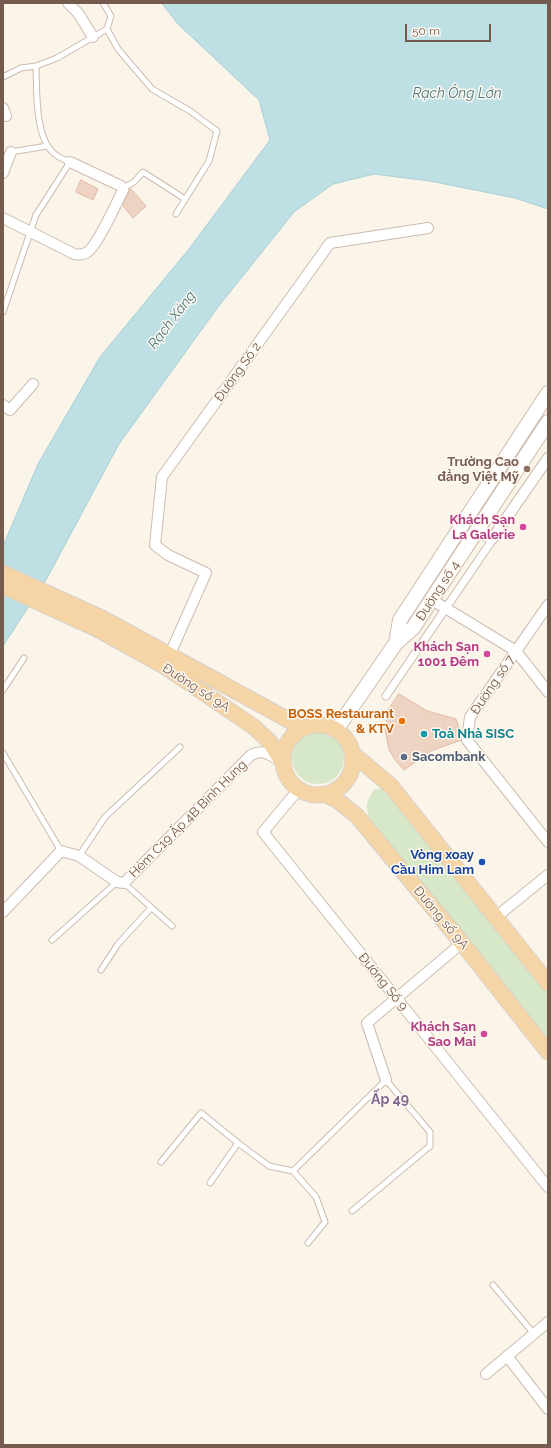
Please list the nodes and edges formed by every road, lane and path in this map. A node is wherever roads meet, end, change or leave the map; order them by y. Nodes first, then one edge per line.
1 (68, 3) edge
2 (103, 3) edge
3 (107, 29) junction
4 (93, 37) junction
5 (36, 66) junction
6 (3, 77) edge
7 (47, 146) junction
8 (11, 152) joint
9 (70, 162) junction
10 (3, 173) edge
11 (123, 188) junction
12 (185, 199) junction
13 (176, 214) dead end
14 (3, 218) edge
15 (428, 228) dead end
16 (30, 231) junction
17 (3, 312) edge
18 (33, 384) dead end
19 (548, 393) edge
20 (3, 405) edge
21 (548, 422) edge
22 (548, 458) edge
23 (477, 531) junction
24 (3, 573) edge
25 (3, 586) edge
26 (432, 600) junction
27 (548, 605) edge
28 (446, 608) junction
29 (99, 624) junction
30 (396, 643) junction
31 (516, 652) junction
32 (170, 654) junction
33 (24, 658) dead end
34 (3, 690) edge
35 (548, 692) edge
36 (386, 696) dead end
37 (303, 728) junction
38 (336, 730) junction
39 (180, 747) dead end
40 (3, 753) edge
41 (352, 753) junction
42 (283, 763) junction
43 (299, 789) junction
44 (324, 794) junction
45 (548, 842) edge
46 (61, 852) junction
47 (79, 856) junction
48 (548, 875) edge
49 (120, 882) junction
50 (151, 908) junction
51 (3, 912) edge
52 (496, 917) junction
53 (172, 926) dead end
54 (52, 940) dead end
55 (462, 943) junction
56 (101, 970) dead end
57 (548, 983) edge
58 (396, 998) junction
59 (548, 1052) edge
60 (386, 1080) junction
61 (238, 1143) junction
62 (161, 1162) dead end
63 (294, 1171) junction
64 (210, 1184) dead end
65 (548, 1187) edge
66 (352, 1211) dead end
67 (308, 1243) dead end
68 (493, 1285) dead end
69 (548, 1322) edge
70 (534, 1334) junction
71 (507, 1356) junction
72 (486, 1374) dead end
73 (548, 1409) edge

1 - 4 street
2 - 3 lane
3 - 4 lane
3 - 12 lane
4 - 5 lane
5 - 6 lane
5 - 7 lane
7 - 8 lane
7 - 9 lane
8 - 10 street
9 - 11 street
9 - 16 lane
11 - 12 lane
11 - 16 street
12 - 13 lane
14 - 16 street
15 - 32 street, Đường Số 2
16 - 17 lane
18 - 20 street
19 - 30 main road, Đường số 4
21 - 23 main road, Đường số 4
22 - 23 street
22 - 28 street
23 - 26 main road, Đường số 4
24 - 29 main road
25 - 29 main road
26 - 28 street
26 - 30 main road, Đường số 4
27 - 31 street, Đường số 7
28 - 31 street
28 - 36 street
29 - 32 main road, Đường số 9A
29 - 42 main road, Đường số 9A
30 - 38 main road, Đường số 4
31 - 35 street
31 - 45 street, Đường số 7
32 - 37 main road, Đường số 9A
33 - 34 lane
37 - 38 main road
37 - 42 main road
38 - 41 main road
39 - 47 lane
40 - 46 lane
41 - 44 main road
41 - 52 main road
42 - 43 main road
42 - 49 street, Hẻm C19 Ấp 4B Bình Hưng
43 - 44 main road
43 - 58 street, Đường Số 9
44 - 55 main road, Đường số 9A
46 - 47 street, Hẻm C19 Ấp 4B Bình Hưng
46 - 51 street
47 - 49 street, Hẻm C19 Ấp 4B Bình Hưng
48 - 52 street
49 - 50 lane
49 - 54 lane
50 - 53 lane
50 - 56 lane
52 - 57 main road
55 - 58 street
55 - 59 main road, Đường số 9A
58 - 60 street
58 - 65 street, Đường Số 9
60 - 63 lane
60 - 66 lane
61 - 62 lane
61 - 63 lane
61 - 64 lane
63 - 67 lane
68 - 70 lane
69 - 70 street
70 - 71 street
71 - 72 street
71 - 73 street

